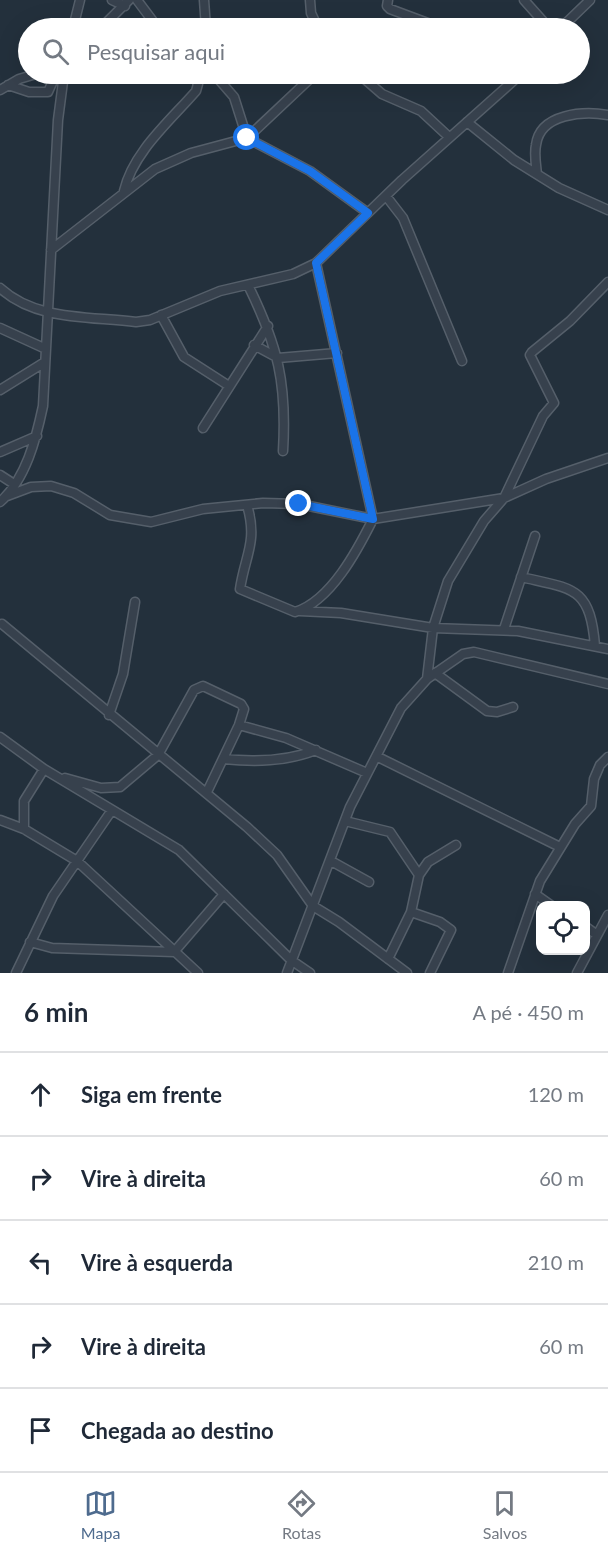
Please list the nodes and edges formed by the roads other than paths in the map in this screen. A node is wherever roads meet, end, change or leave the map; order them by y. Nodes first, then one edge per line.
1 (80, 0) edge
2 (112, 0) edge
3 (137, 0) edge
4 (204, 0) edge
5 (310, 0) edge
6 (388, 0) edge
7 (524, 0) edge
8 (590, 0) edge
9 (127, 3) edge
10 (76, 18) edge
11 (111, 18) edge
12 (150, 18) edge
13 (205, 18) edge
14 (313, 18) edge
15 (414, 18) edge
16 (540, 18) edge
17 (571, 18) edge
18 (18, 81) edge
19 (52, 84) edge
20 (63, 84) edge
21 (198, 84) edge
22 (223, 84) edge
23 (304, 84) edge
24 (370, 84) edge
25 (508, 84) edge
26 (8, 85) junction
27 (0, 90) edge
28 (608, 115) edge
29 (467, 122) junction
30 (449, 137) junction
31 (247, 138) junction
32 (537, 174) junction
33 (124, 191) junction
34 (386, 196) junction
35 (608, 210) edge
36 (368, 213) junction
37 (51, 250) junction
38 (316, 263) junction
39 (608, 282) edge
40 (248, 285) junction
41 (0, 288) edge
42 (46, 314) junction
43 (161, 315) junction
44 (268, 326) junction
45 (0, 328) edge
46 (254, 345) junction
47 (45, 349) junction
48 (337, 353) junction
49 (278, 358) junction
50 (462, 361) dead end
51 (45, 362) junction
52 (230, 386) junction
53 (0, 390) edge
54 (202, 428) dead end
55 (37, 436) junction
56 (283, 451) dead end
57 (0, 452) edge
58 (608, 458) edge
59 (0, 475) edge
60 (14, 484) junction
61 (7, 495) junction
62 (504, 498) junction
63 (0, 502) edge
64 (247, 505) junction
65 (373, 519) junction
66 (535, 536) dead end
67 (521, 577) junction
68 (135, 602) dead end
69 (299, 610) junction
70 (2, 624) dead end
71 (433, 628) junction
72 (504, 629) junction
73 (595, 646) junction
74 (608, 648) edge
75 (435, 673) junction
76 (427, 679) junction
77 (608, 684) edge
78 (513, 707) dead end
79 (109, 715) junction
80 (239, 725) junction
81 (0, 737) edge
82 (316, 750) junction
83 (158, 755) junction
84 (378, 757) junction
85 (608, 757) edge
86 (223, 759) junction
87 (44, 769) junction
88 (367, 773) junction
89 (52, 774) junction
90 (207, 792) junction
91 (112, 810) junction
92 (0, 820) edge
93 (345, 821) junction
94 (24, 829) junction
95 (456, 846) dead end
96 (560, 847) junction
97 (76, 861) junction
98 (331, 861) junction
99 (419, 874) junction
100 (369, 882) dead end
101 (224, 894) junction
102 (535, 894) junction
103 (545, 901) edge
104 (313, 906) junction
105 (411, 912) junction
106 (608, 915) edge
107 (590, 930) edge
108 (597, 935) junction
109 (30, 942) junction
110 (174, 952) junction
111 (388, 959) junction
112 (291, 960) junction
113 (16, 973) edge
114 (198, 973) edge
115 (288, 973) edge
116 (310, 973) edge
117 (407, 973) edge
118 (430, 973) edge
119 (508, 973) edge
120 (578, 973) edge

1 - 10 street
2 - 9 street
3 - 12 street
4 - 13 street
5 - 14 street
6 - 15 street
7 - 16 street
8 - 17 street
9 - 11 street
18 - 26 street
19 - 26 street
20 - 37 street
21 - 33 street
22 - 31 street
23 - 31 street
24 - 30 street
25 - 29 street
26 - 27 street
28 - 32 street
29 - 30 street
29 - 32 street
30 - 34 street
31 - 33 street
31 - 36 street
32 - 35 street
33 - 37 street
34 - 36 street
34 - 50 street
36 - 38 street
37 - 42 street
38 - 40 street
38 - 48 street
39 - 62 street
40 - 43 street
40 - 44 street
41 - 42 street
42 - 43 street
42 - 47 street
43 - 52 street
44 - 46 street
44 - 49 street
45 - 47 street
46 - 49 street
46 - 52 street
47 - 51 street
48 - 49 street
48 - 65 street
49 - 56 street
51 - 53 street
51 - 55 street
52 - 54 street
55 - 57 street
55 - 60 street
58 - 62 street
59 - 60 street
60 - 61 street
61 - 63 street
61 - 64 street
62 - 65 street
62 - 71 street
64 - 65 street
64 - 69 street
65 - 69 street
66 - 67 street
67 - 72 street
67 - 73 street
68 - 79 street
69 - 71 street
70 - 79 street
71 - 72 street
71 - 76 street
72 - 73 street
73 - 74 street
75 - 76 street
75 - 77 street
75 - 78 street
76 - 84 street
79 - 83 street
80 - 82 street
80 - 83 street
80 - 86 street
81 - 87 street
82 - 86 street
82 - 88 street
83 - 89 street
83 - 90 street
84 - 88 street
84 - 96 street
85 - 96 street
86 - 90 street
87 - 89 street
87 - 94 street
88 - 93 street
89 - 91 street
90 - 104 street
91 - 97 street
91 - 101 street
92 - 94 street
93 - 98 street
93 - 99 street
94 - 97 street
95 - 99 street
96 - 102 street
97 - 109 street
97 - 110 street
98 - 100 street
98 - 104 street
99 - 105 street
101 - 110 street
101 - 112 street
102 - 103 street
102 - 119 street
104 - 111 street
104 - 112 street
105 - 111 street
105 - 118 street
106 - 108 street
107 - 108 street
108 - 120 street
109 - 110 street
109 - 113 street
110 - 114 street
111 - 117 street
112 - 115 street
112 - 116 street

